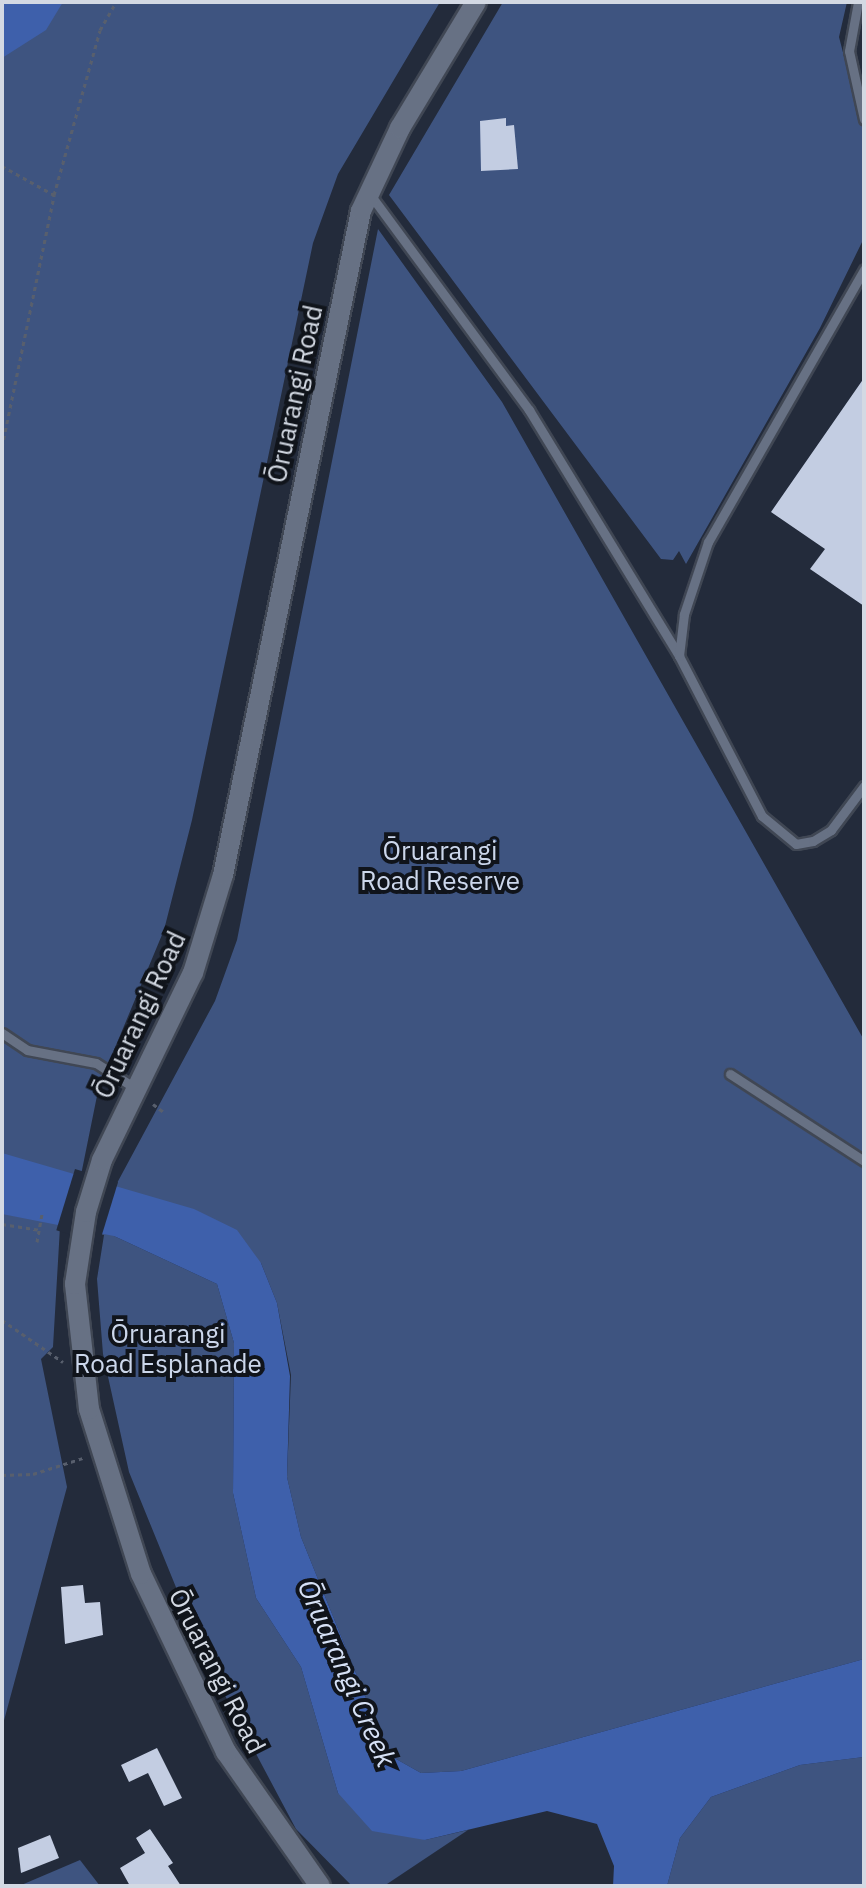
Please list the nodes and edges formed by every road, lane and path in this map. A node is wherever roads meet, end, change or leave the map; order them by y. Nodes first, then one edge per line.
1 (116, 2) edge
2 (476, 2) edge
3 (858, 2) edge
4 (864, 119) edge
5 (2, 166) edge
6 (368, 192) junction
7 (54, 195) junction
8 (864, 270) edge
9 (2, 447) edge
10 (679, 656) junction
11 (864, 786) edge
12 (2, 1033) edge
13 (730, 1074) dead end
14 (135, 1088) junction
15 (864, 1161) edge
16 (42, 1213) dead end
17 (2, 1224) edge
18 (39, 1230) junction
19 (37, 1242) dead end
20 (2, 1314) edge
21 (4, 1320) edge
22 (63, 1362) dead end
23 (83, 1458) dead end
24 (2, 1475) edge
25 (320, 1886) edge

1 - 7 path
2 - 6 street, Ōruarangi Road
3 - 4 lane
5 - 7 path
6 - 10 lane
6 - 14 street, Ōruarangi Road
7 - 9 path
8 - 10 lane
10 - 11 lane
12 - 14 lane
13 - 15 lane
14 - 25 street, Ōruarangi Road
16 - 18 path
17 - 18 path
18 - 19 path
20 - 21 path
21 - 22 path
23 - 24 path

